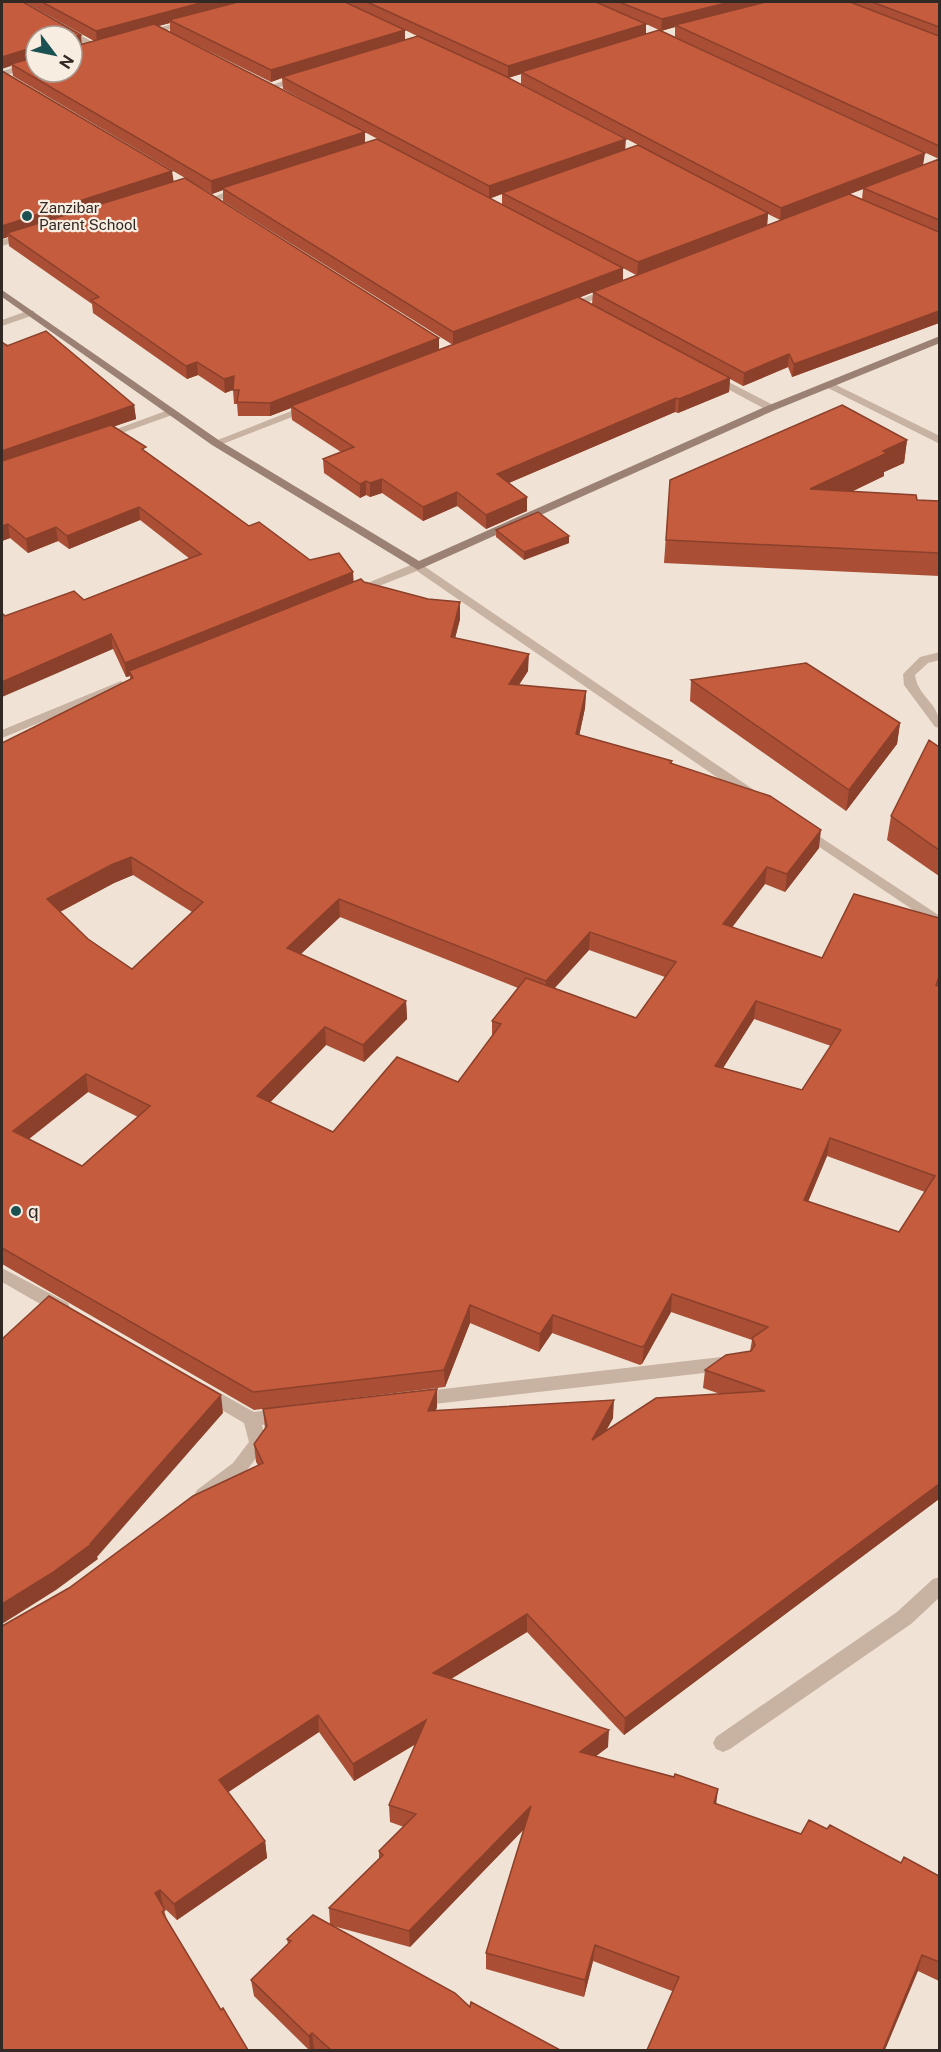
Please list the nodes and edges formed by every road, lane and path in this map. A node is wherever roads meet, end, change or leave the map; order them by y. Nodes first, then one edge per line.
1 (197, 19) edge
2 (155, 30) junction
3 (135, 36) edge
4 (172, 38) edge
5 (84, 41) edge
6 (105, 44) edge
7 (95, 47) junction
8 (84, 50) edge
9 (24, 68) edge
10 (316, 73) edge
11 (2, 75) edge
12 (12, 82) edge
13 (259, 82) edge
14 (270, 87) junction
15 (280, 93) edge
16 (255, 185) edge
17 (220, 206) edge
18 (34, 233) edge
19 (2, 243) edge
20 (626, 285) edge
21 (2, 293) edge
22 (556, 311) edge
23 (30, 313) junction
24 (2, 323) edge
25 (939, 339) edge
26 (700, 369) edge
27 (830, 385) junction
28 (316, 404) edge
29 (771, 408) junction
30 (171, 412) junction
31 (94, 439) edge
32 (939, 441) edge
33 (216, 443) junction
34 (418, 566) junction
35 (341, 597) edge
36 (939, 656) edge
37 (133, 681) edge
38 (939, 724) edge
39 (2, 734) edge
40 (762, 802) edge
41 (792, 822) edge
42 (939, 923) edge
43 (2, 1274) edge
44 (82, 1319) edge
45 (742, 1362) edge
46 (192, 1383) edge
47 (403, 1401) edge
48 (299, 1413) edge
49 (252, 1419) junction
50 (184, 1509) edge
51 (939, 1585) edge
52 (723, 1743) dead end

1 - 2 street
2 - 3 street
2 - 4 street
5 - 7 street
6 - 7 street
7 - 8 street
9 - 11 street
10 - 14 street
11 - 12 street
13 - 14 street
14 - 15 street
16 - 17 street
18 - 19 street
20 - 22 street
21 - 23 street
23 - 24 street
23 - 30 street
25 - 27 street
26 - 29 street
27 - 29 street
27 - 32 street
28 - 33 street
29 - 34 street
30 - 31 street
30 - 33 street
33 - 34 street
34 - 35 street
34 - 40 street
36 - 38 street
37 - 39 street
41 - 42 street
43 - 44 street
45 - 47 street
46 - 49 street
48 - 49 street
49 - 50 street
51 - 52 street

